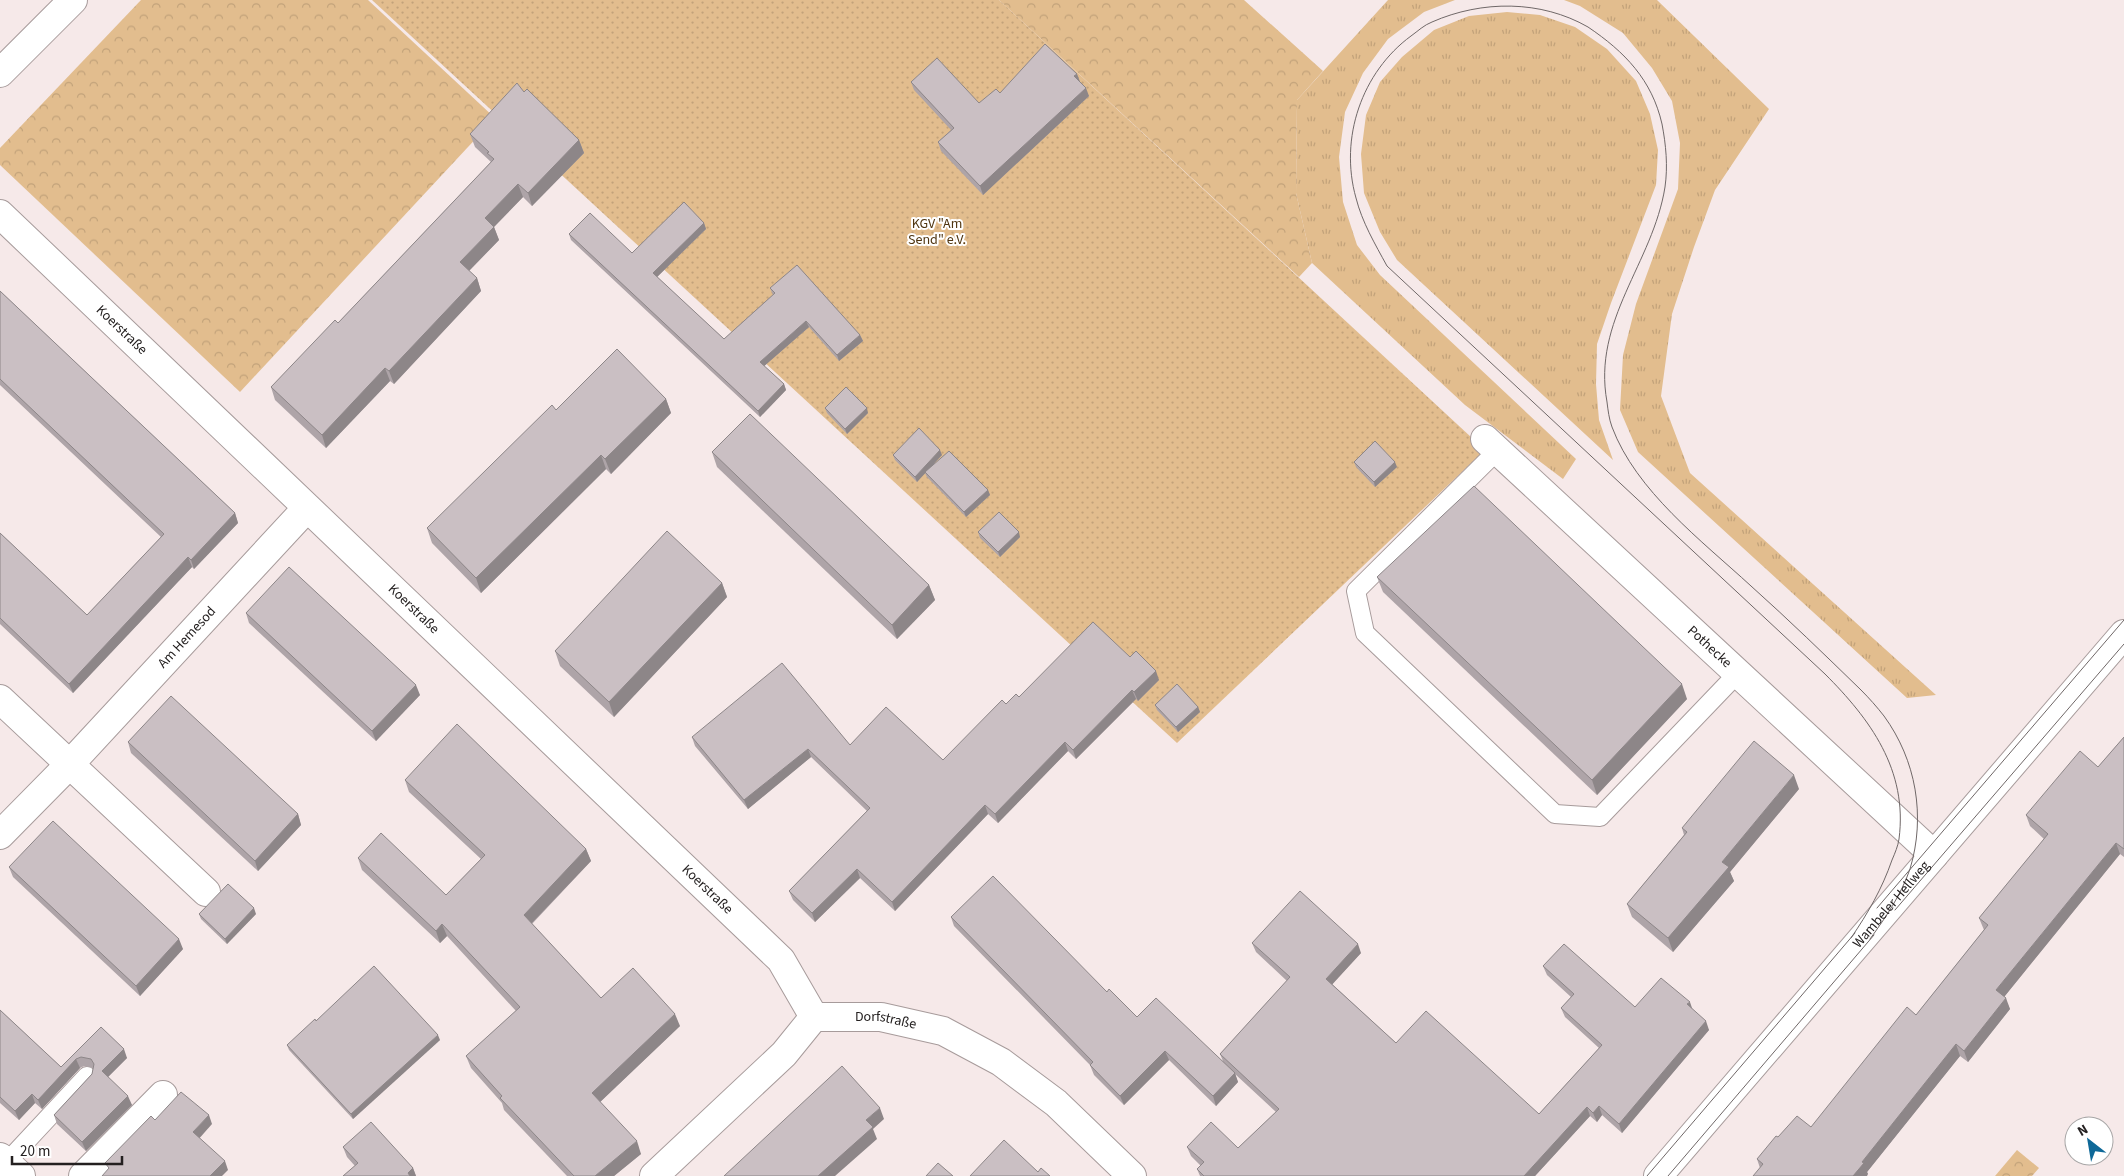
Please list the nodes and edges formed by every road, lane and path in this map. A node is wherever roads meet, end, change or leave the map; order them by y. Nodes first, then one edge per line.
1 (73, 0) edge
2 (0, 73) edge
3 (0, 214) edge
4 (1491, 444) joint
5 (306, 508) junction
6 (2124, 634) edge
7 (1738, 673) junction
8 (0, 699) edge
9 (69, 765) junction
10 (0, 835) edge
11 (1934, 855) junction
12 (206, 892) dead end
13 (814, 1016) junction
14 (87, 1076) edge
15 (163, 1096) dead end
16 (9, 1165) edge
17 (83, 1176) edge
18 (654, 1176) edge
19 (1132, 1176) edge
20 (1658, 1176) edge

1 - 2 street
3 - 5 street, Koerstraße
4 - 7 street, Pothecke
4 - 7 lane
5 - 9 street, Am Hemesod
5 - 13 street, Koerstraße
6 - 11 street, Wambeler Hellweg
7 - 11 street, Pothecke
8 - 9 street
9 - 10 street, Am Hemesod
9 - 12 street
11 - 20 street, Wambeler Hellweg
13 - 18 street
13 - 19 street, Dorfstraße
14 - 16 lane
15 - 17 street

